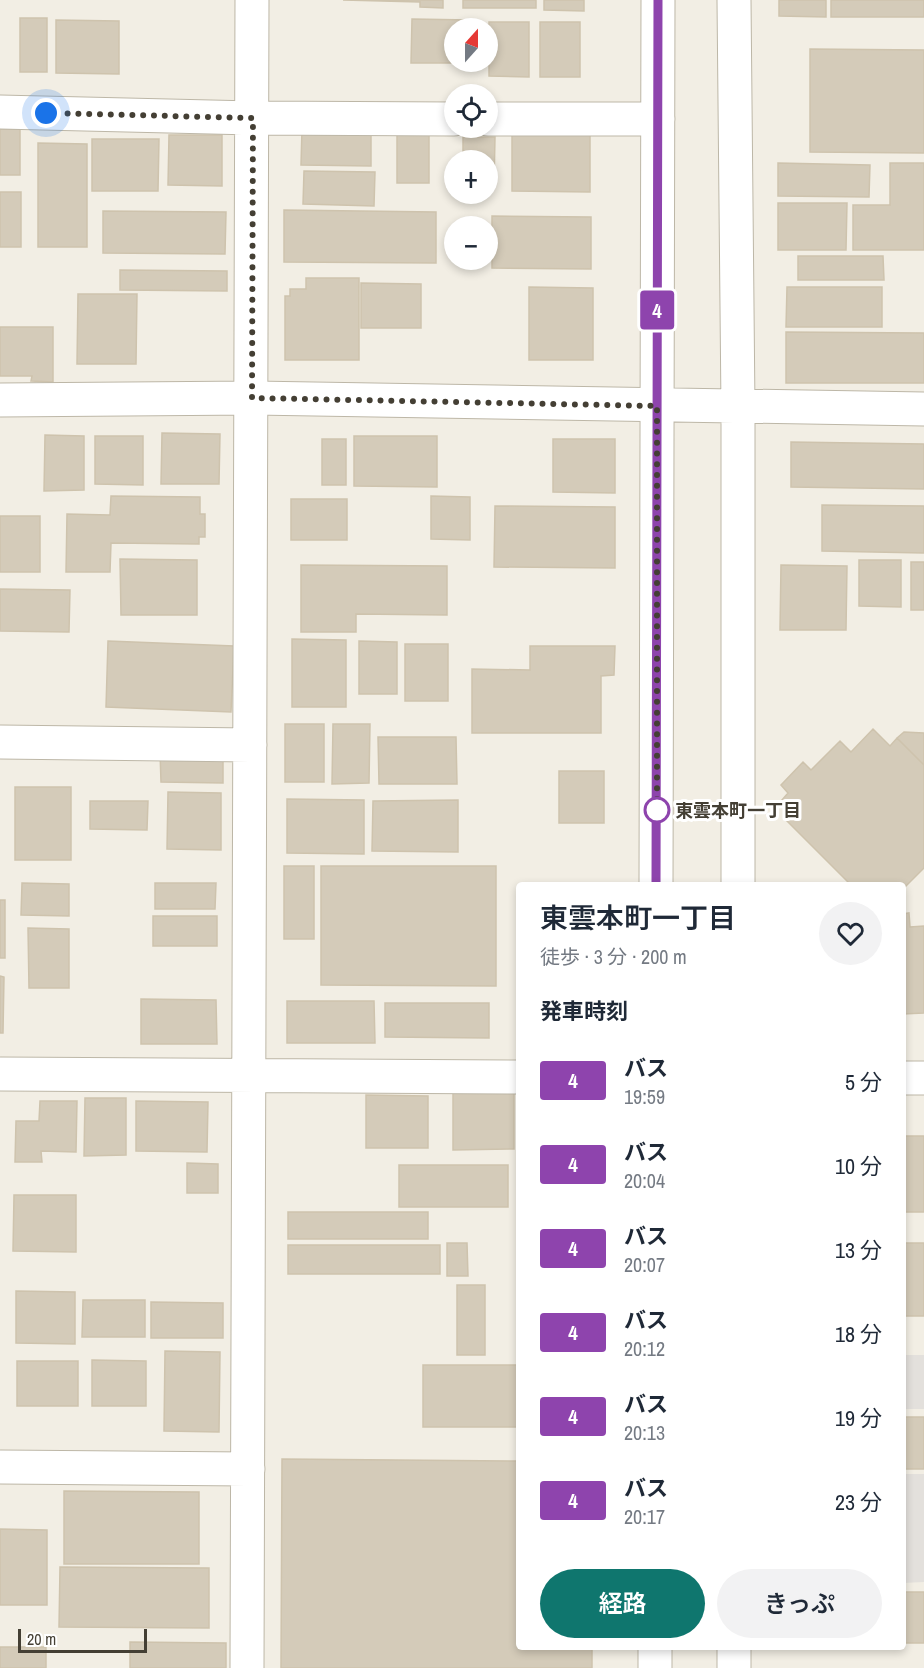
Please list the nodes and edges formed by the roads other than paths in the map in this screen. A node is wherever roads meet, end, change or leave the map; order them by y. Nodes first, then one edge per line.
1 (252, 0) edge
2 (658, 0) edge
3 (734, 0) edge
4 (0, 112) edge
5 (253, 118) junction
6 (444, 119) edge
7 (498, 119) edge
8 (658, 119) junction
9 (252, 398) junction
10 (0, 400) edge
11 (657, 406) junction
12 (738, 408) junction
13 (924, 409) edge
14 (0, 742) edge
15 (250, 745) junction
16 (656, 882) edge
17 (738, 882) edge
18 (0, 1074) edge
19 (249, 1076) junction
20 (516, 1077) edge
21 (906, 1078) edge
22 (924, 1078) edge
23 (0, 1467) edge
24 (248, 1469) junction
25 (655, 1650) edge
26 (734, 1650) edge
27 (247, 1668) edge
28 (655, 1668) edge
29 (734, 1668) edge

1 - 5 street
2 - 8 street
3 - 12 street
4 - 5 street
5 - 6 street
5 - 9 street
7 - 8 street
8 - 11 street
9 - 10 street
9 - 11 street
9 - 15 street
11 - 12 street
11 - 16 street
12 - 13 street
12 - 17 street
14 - 15 street
15 - 19 street
18 - 19 street
19 - 20 street
19 - 24 street
21 - 22 street
23 - 24 street
24 - 27 street
25 - 28 street
26 - 29 street

